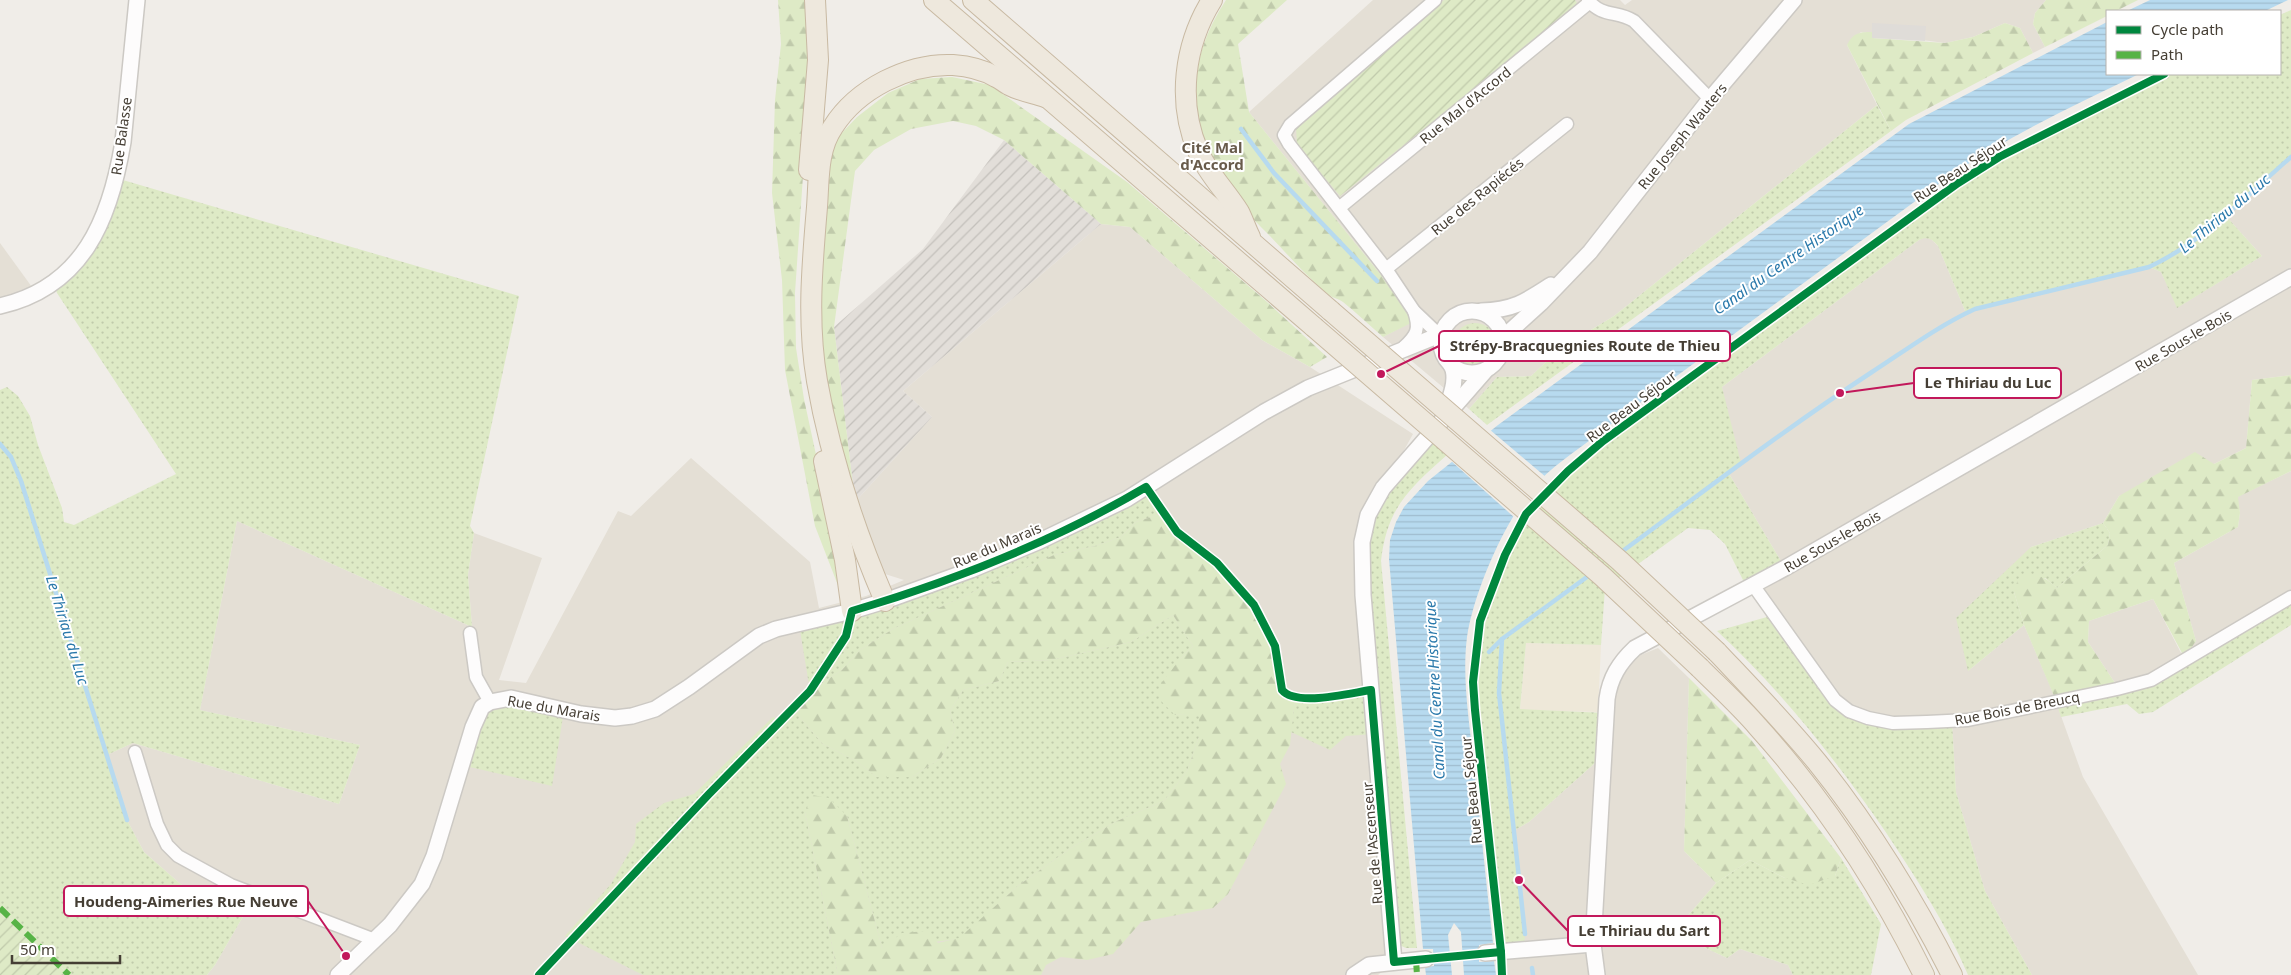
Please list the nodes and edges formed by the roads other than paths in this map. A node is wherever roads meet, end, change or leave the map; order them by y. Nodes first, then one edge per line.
1 (137, 0) edge
2 (815, 0) edge
3 (934, 0) edge
4 (973, 0) edge
5 (1212, 0) edge
6 (1435, 0) edge
7 (1794, 0) edge
8 (1589, 1) edge
9 (1045, 97) junction
10 (1710, 99) junction
11 (1567, 124) dead end
12 (1339, 208) junction
13 (1253, 243) junction
14 (1386, 269) junction
15 (1571, 272) junction
16 (2291, 277) edge
17 (0, 306) edge
18 (1414, 311) junction
19 (1477, 311) junction
20 (1443, 330) junction
21 (1400, 350) junction
22 (1501, 355) junction
23 (1447, 360) junction
24 (1486, 370) junction
25 (1445, 416) junction
26 (1754, 585) junction
27 (2291, 597) edge
28 (885, 601) junction
29 (852, 611) junction
30 (470, 633) dead end
31 (490, 702) junction
32 (135, 752) dead end
33 (375, 940) junction
34 (1593, 944) junction
35 (1485, 953) dead end
36 (1426, 959) dead end
37 (1394, 962) junction
38 (338, 975) edge
39 (1354, 975) edge
40 (1597, 975) edge
41 (1924, 975) edge
42 (1952, 975) edge

1 - 17 street, Rue Balasse
2 - 29 highway
3 - 9 highway
4 - 13 highway
5 - 13 highway
6 - 12 street
7 - 10 street, Rue Joseph Wauters
8 - 10 street, Rue Mal d'Accord
8 - 12 street, Rue Mal d'Accord
9 - 28 highway
9 - 41 highway, bridge
10 - 15 street, Rue Joseph Wauters
11 - 14 street, Rue des Rapiécés
12 - 14 street
13 - 42 highway, bridge
14 - 18 street
15 - 19 street, Rue Joseph Wauters
15 - 22 street, Rue Joseph Wauters
16 - 26 street, Rue Sous-le-Bois
18 - 20 street
18 - 21 street
19 - 20 street
19 - 22 street
20 - 21 street, Rue du Marais
20 - 23 street
21 - 23 street, Rue du Marais
21 - 28 street, Rue du Marais
22 - 24 street
23 - 24 street
23 - 25 street, Rue de l'Ascenseur
24 - 25 street, Rue de l'Ascenseur
25 - 37 street, Rue de l'Ascenseur
26 - 27 street, Rue Bois de Breucq
26 - 34 street, Rue Sous-le-Bois
28 - 29 street, Rue du Marais
29 - 31 street, Rue du Marais
30 - 31 street, Rue du Marais
31 - 33 street, Rue du Marais
32 - 33 street
33 - 38 street, Rue du Marais
34 - 35 street
34 - 40 street, Rue Sous-le-Bois
36 - 37 street
37 - 39 street

